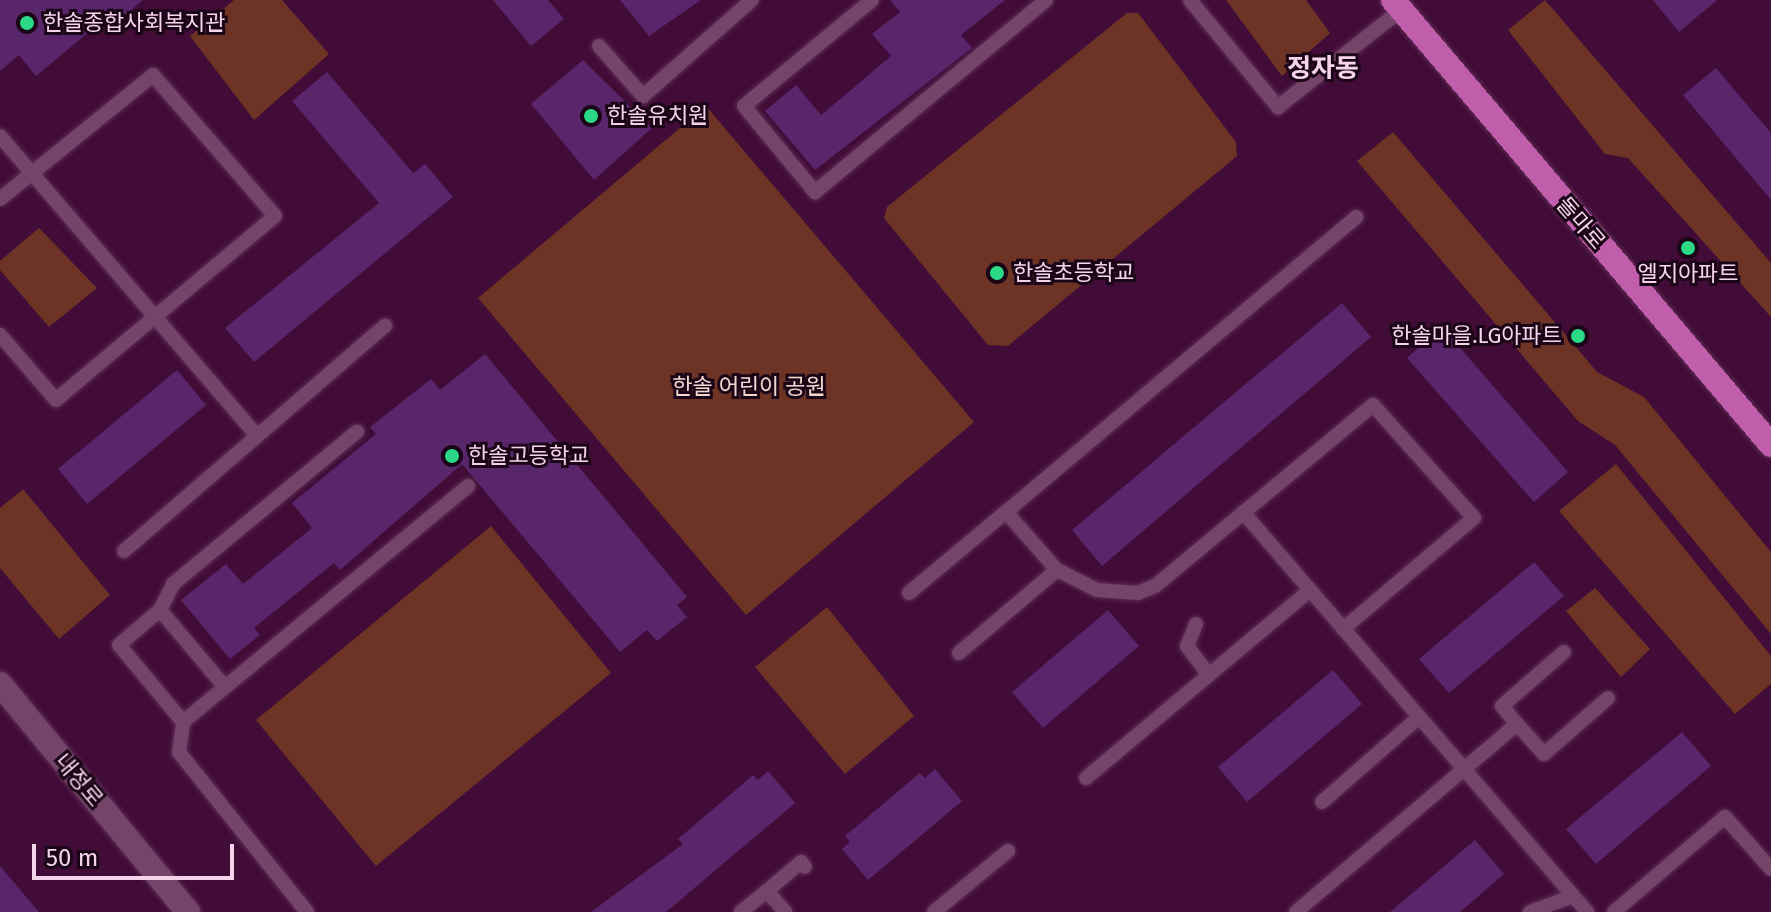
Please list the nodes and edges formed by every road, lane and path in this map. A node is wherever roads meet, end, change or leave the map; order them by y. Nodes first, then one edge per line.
1 (752, 0) edge
2 (872, 0) edge
3 (1046, 0) edge
4 (1190, 0) edge
5 (1397, 5) edge
6 (599, 46) dead end
7 (0, 136) edge
8 (31, 173) junction
9 (0, 199) edge
10 (1356, 217) dead end
11 (155, 318) junction
12 (385, 326) dead end
13 (0, 335) edge
14 (357, 432) dead end
15 (257, 436) junction
16 (1771, 445) edge
17 (468, 486) dead end
18 (1006, 512) junction
19 (1243, 512) junction
20 (124, 551) dead end
21 (1057, 570) junction
22 (1310, 590) junction
23 (909, 593) dead end
24 (160, 610) junction
25 (1196, 624) dead end
26 (1343, 629) junction
27 (1564, 652) dead end
28 (959, 653) dead end
29 (1209, 675) junction
30 (0, 684) edge
31 (225, 687) junction
32 (1608, 698) dead end
33 (1419, 717) junction
34 (183, 722) junction
35 (1517, 724) junction
36 (1464, 769) junction
37 (1086, 778) dead end
38 (1322, 802) dead end
39 (1008, 851) dead end
40 (805, 867) dead end
41 (1771, 869) edge
42 (767, 891) junction
43 (1573, 896) junction
44 (188, 912) edge
45 (307, 912) edge
46 (741, 912) edge
47 (785, 912) edge
48 (934, 912) edge
49 (1296, 912) edge
50 (1530, 912) edge
51 (1587, 912) edge
52 (1614, 912) edge

1 - 6 lane
2 - 3 lane
4 - 5 lane
5 - 16 main road, 돌마로
7 - 8 lane
8 - 9 lane
8 - 11 lane
8 - 11 lane
10 - 18 lane
11 - 13 lane
11 - 15 lane
12 - 15 lane
14 - 24 lane
15 - 20 lane
17 - 31 lane
18 - 21 lane
18 - 23 lane
19 - 21 lane
19 - 22 lane
19 - 26 lane
21 - 28 lane
22 - 26 lane
22 - 29 lane
24 - 31 lane
24 - 34 lane
25 - 29 lane
26 - 33 lane
27 - 35 lane
29 - 37 lane
30 - 44 street, 내정로
31 - 34 lane
32 - 35 lane
33 - 36 lane
33 - 38 lane
34 - 45 lane
35 - 36 lane
36 - 43 lane
36 - 49 lane
39 - 48 lane
40 - 42 lane
41 - 52 lane
42 - 46 lane
42 - 47 lane
43 - 50 lane
43 - 51 lane

